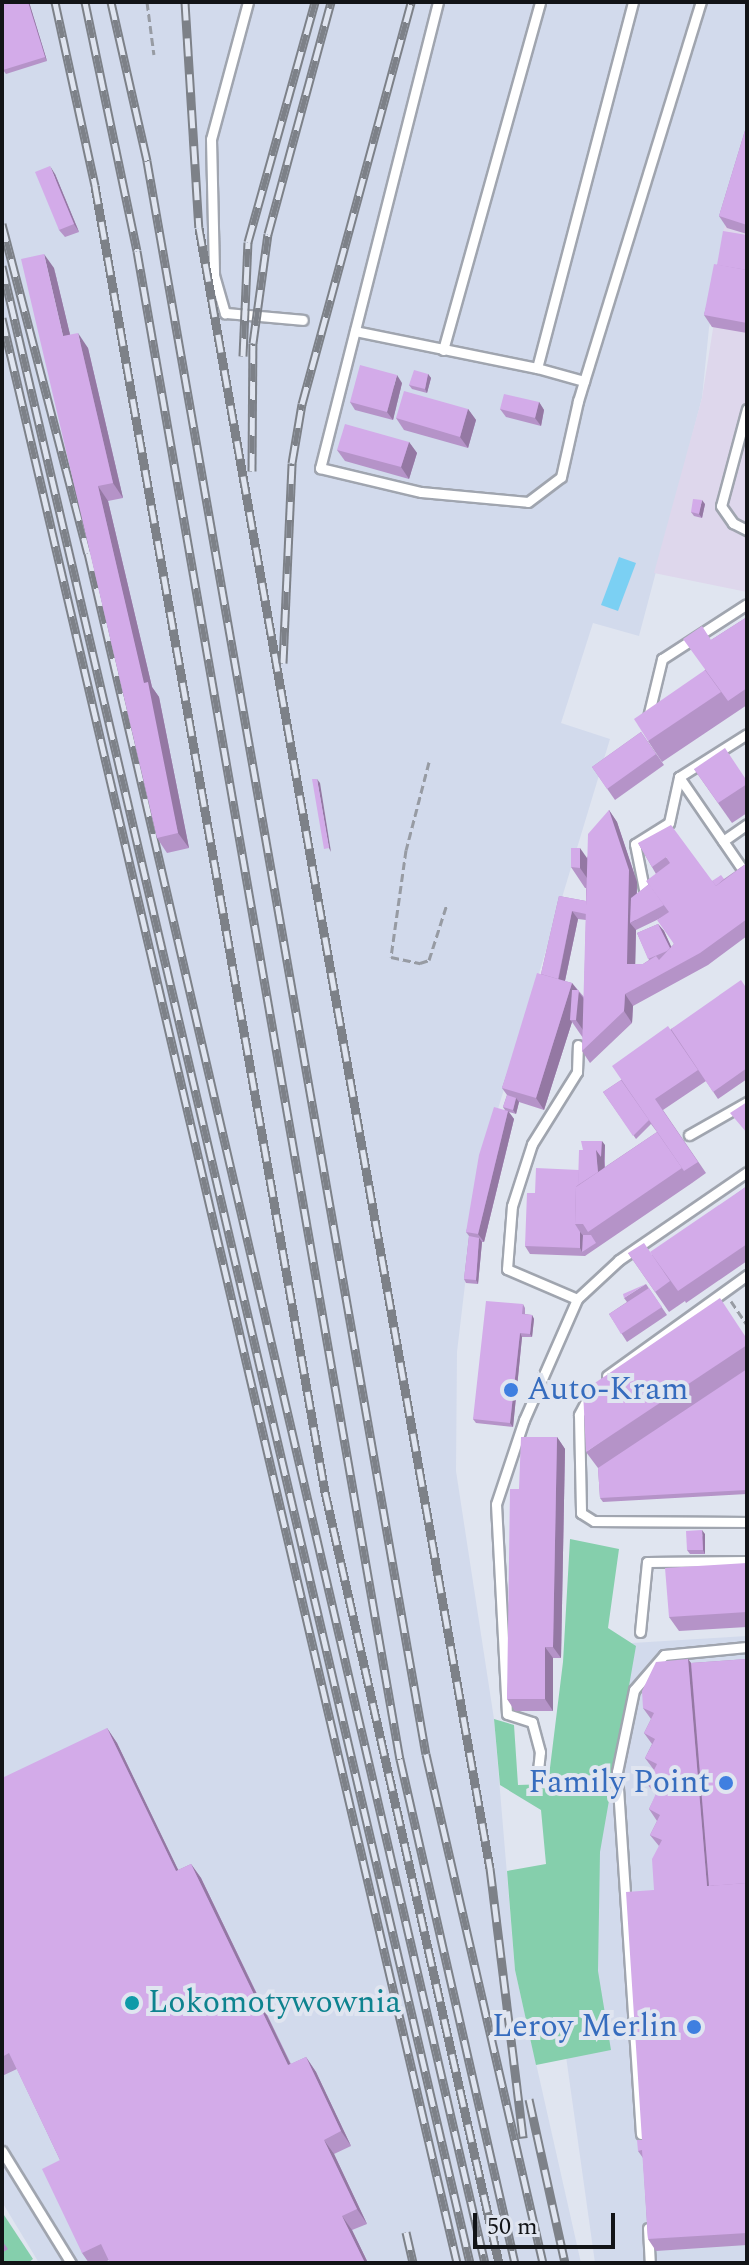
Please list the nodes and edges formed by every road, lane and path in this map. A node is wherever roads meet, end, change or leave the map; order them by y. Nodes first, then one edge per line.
1 (147, 2) edge
2 (248, 2) edge
3 (438, 2) edge
4 (540, 2) edge
5 (633, 2) edge
6 (701, 2) edge
7 (154, 55) dead end
8 (303, 320) dead end
9 (355, 331) junction
10 (443, 350) junction
11 (537, 368) junction
12 (584, 381) junction
13 (747, 409) edge
14 (747, 530) edge
15 (747, 604) edge
16 (645, 726) edge
17 (747, 734) edge
18 (429, 762) dead end
19 (679, 777) junction
20 (747, 824) edge
21 (723, 841) junction
22 (743, 870) edge
23 (645, 894) edge
24 (447, 904) dead end
25 (578, 1045) edge
26 (747, 1102) edge
27 (689, 1135) dead end
28 (747, 1172) edge
29 (747, 1275) edge
30 (725, 1291) junction
31 (577, 1299) junction
32 (747, 1325) edge
33 (747, 1522) edge
34 (747, 1561) edge
35 (640, 1632) dead end
36 (747, 1647) edge
37 (537, 1780) dead end
38 (2, 2151) edge
39 (643, 2152) edge
40 (647, 2216) edge
41 (71, 2263) edge
42 (650, 2263) edge

1 - 7 path
2 - 8 lane
3 - 9 lane
4 - 10 lane
5 - 11 lane
6 - 12 lane
9 - 10 lane
9 - 12 lane
10 - 11 lane
11 - 12 lane
13 - 14 lane
15 - 16 lane
17 - 19 lane
18 - 24 path
19 - 21 lane
19 - 23 lane
20 - 21 lane
21 - 22 lane
25 - 31 lane
26 - 27 lane
28 - 31 lane
29 - 30 lane
30 - 32 path
30 - 33 lane
31 - 37 lane
34 - 35 lane
36 - 39 lane
38 - 41 lane
40 - 42 lane

